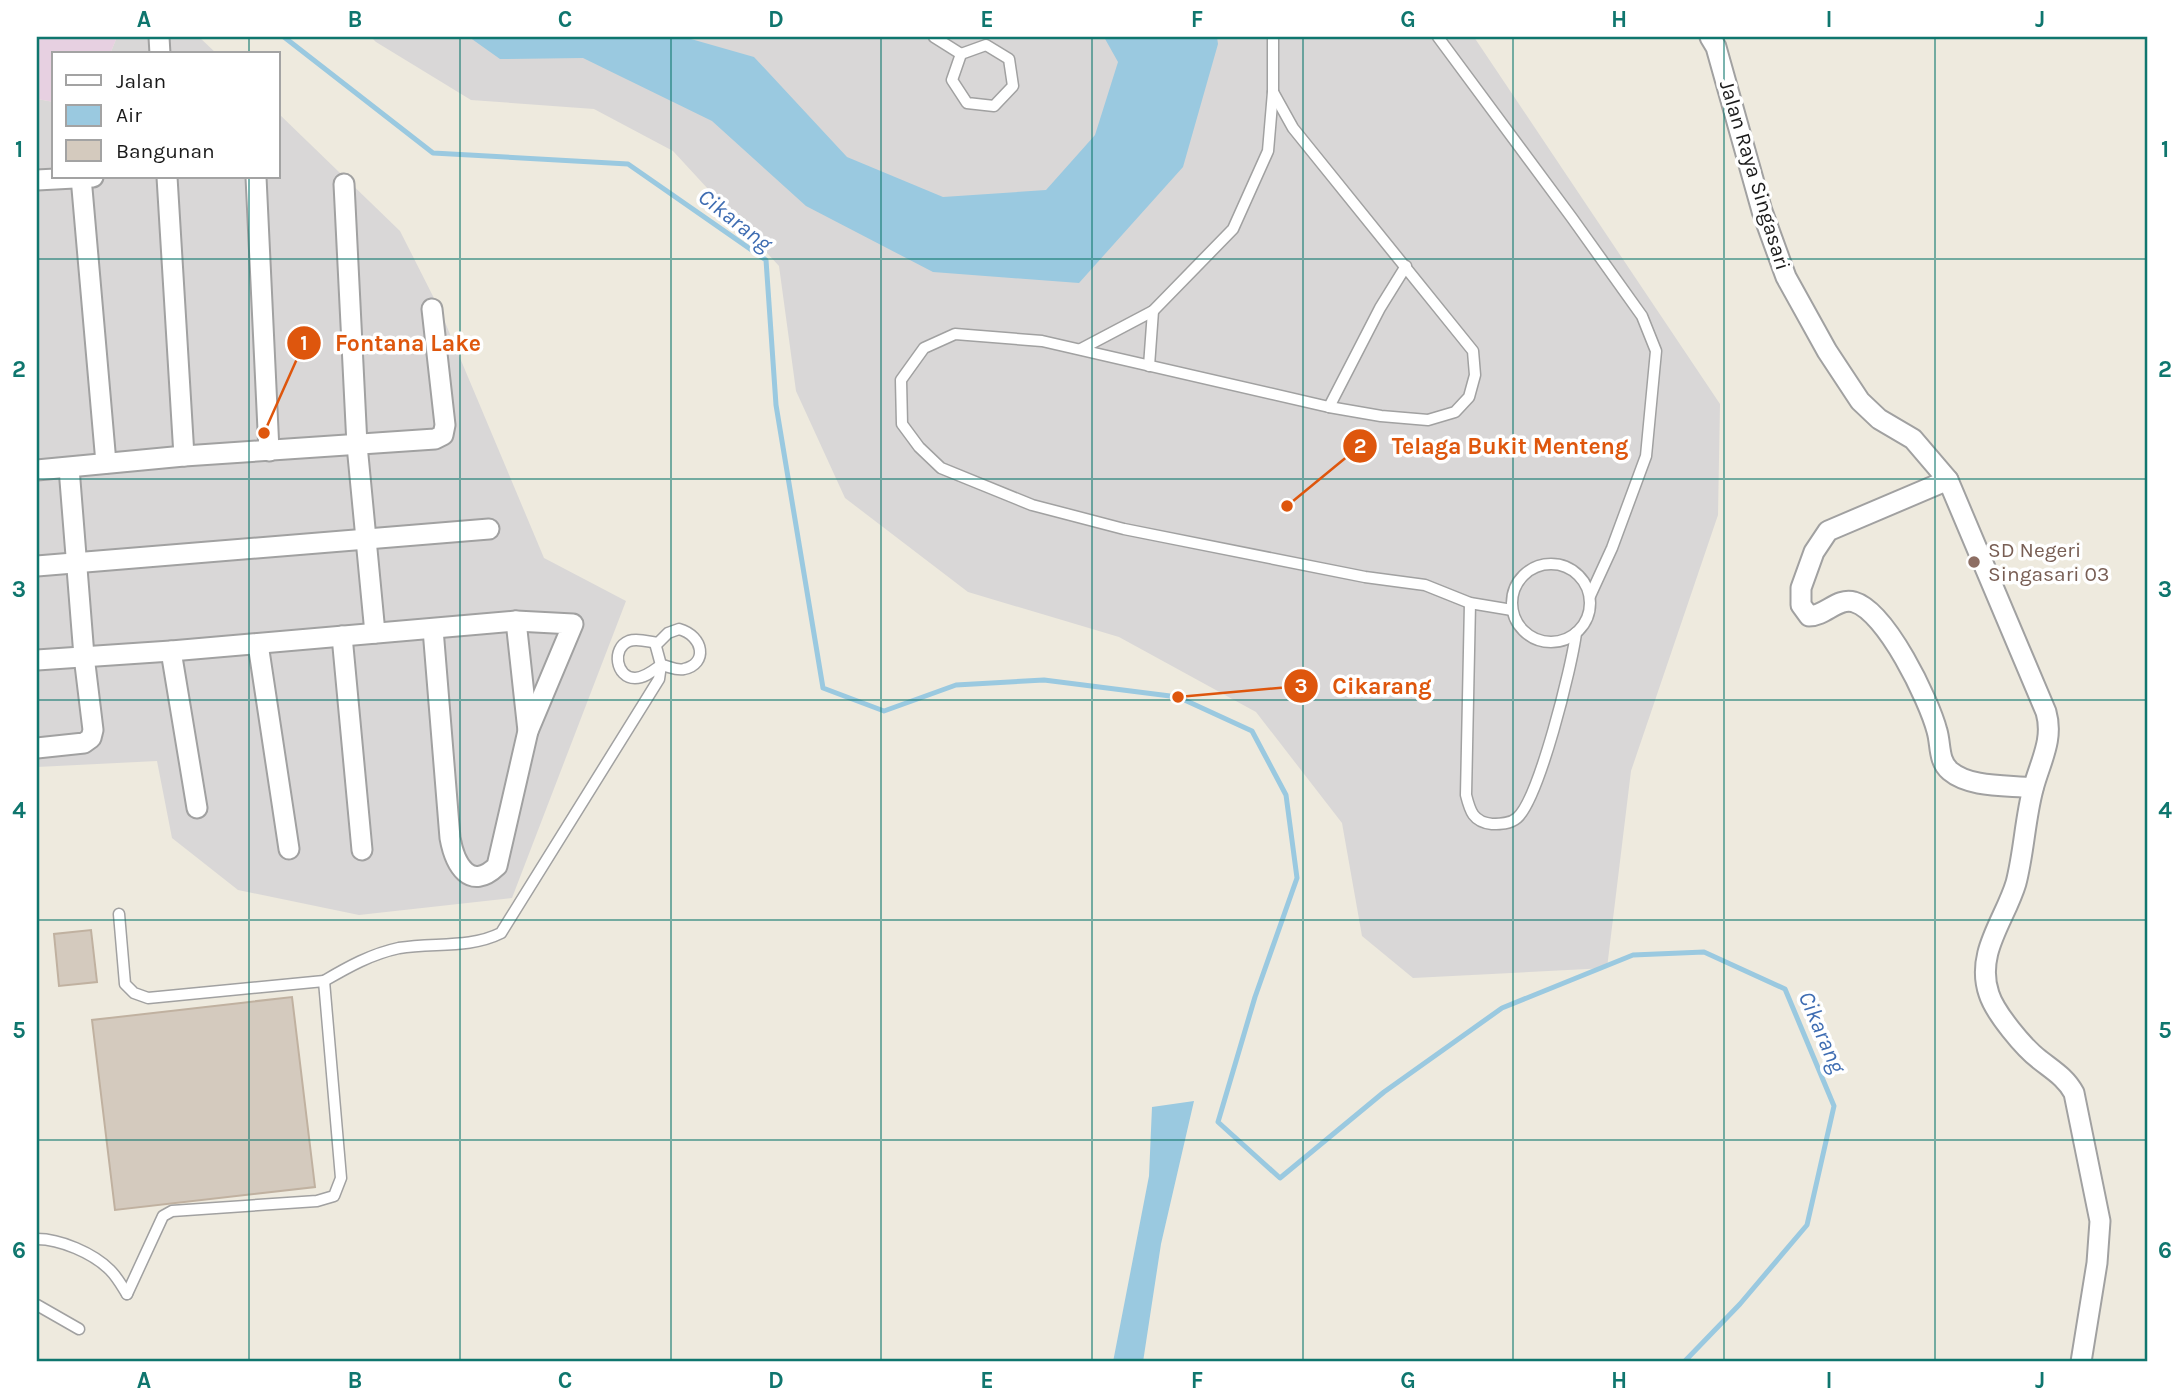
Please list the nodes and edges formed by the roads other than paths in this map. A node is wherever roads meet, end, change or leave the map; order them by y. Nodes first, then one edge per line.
1 (934, 37) edge
2 (1273, 37) edge
3 (1438, 37) edge
4 (1710, 37) edge
5 (961, 54) junction
6 (1273, 92) junction
7 (70, 178) edge
8 (86, 178) edge
9 (167, 178) edge
10 (256, 178) edge
11 (37, 180) edge
12 (344, 184) dead end
13 (1406, 266) junction
14 (432, 309) dead end
15 (1153, 311) junction
16 (1081, 349) junction
17 (1149, 366) junction
18 (1329, 407) junction
19 (357, 445) junction
20 (269, 451) junction
21 (184, 456) junction
22 (106, 463) junction
23 (69, 468) junction
24 (37, 470) edge
25 (1948, 480) junction
26 (489, 529) dead end
27 (365, 539) junction
28 (76, 563) junction
29 (37, 566) edge
30 (1590, 596) junction
31 (1470, 603) junction
32 (1512, 610) junction
33 (516, 621) junction
34 (433, 629) junction
35 (375, 633) junction
36 (1576, 633) junction
37 (342, 636) junction
38 (655, 643) junction
39 (258, 644) junction
40 (172, 651) junction
41 (84, 656) junction
42 (37, 660) edge
43 (661, 665) junction
44 (528, 731) junction
45 (37, 748) edge
46 (2033, 788) junction
47 (197, 808) dead end
48 (289, 849) dead end
49 (362, 850) dead end
50 (119, 914) dead end
51 (324, 981) junction
52 (37, 1239) edge
53 (37, 1305) edge
54 (79, 1329) dead end
55 (2081, 1362) edge

1 - 5 lane
2 - 6 lane
3 - 30 lane
4 - 25 street, Jalan Raya Singasari
5 - 5 lane
6 - 13 lane
6 - 15 lane
7 - 11 street
8 - 22 street
9 - 21 street
10 - 20 street
12 - 19 street
13 - 18 lane
13 - 18 lane
14 - 19 street
15 - 16 lane
15 - 17 lane
16 - 17 lane
16 - 31 lane
17 - 18 lane
19 - 20 street
19 - 27 street
20 - 21 street
21 - 22 street
22 - 23 street
23 - 24 street
23 - 28 street
25 - 46 street, Jalan Raya Singasari
25 - 46 street
26 - 27 street
27 - 28 street
27 - 35 street
28 - 29 street
28 - 41 street
30 - 32 lane
30 - 36 lane
31 - 32 lane
31 - 36 lane
32 - 36 lane
33 - 34 street
33 - 44 street
33 - 44 street
34 - 35 street
34 - 44 street
35 - 37 street
37 - 39 street
37 - 49 street
38 - 43 lane
38 - 43 lane
38 - 43 lane
39 - 40 street
39 - 48 street
40 - 41 street
40 - 47 street
41 - 42 street
41 - 45 street
43 - 51 lane
46 - 55 street, Jalan Raya Singasari
50 - 51 lane
51 - 52 lane
53 - 54 lane

